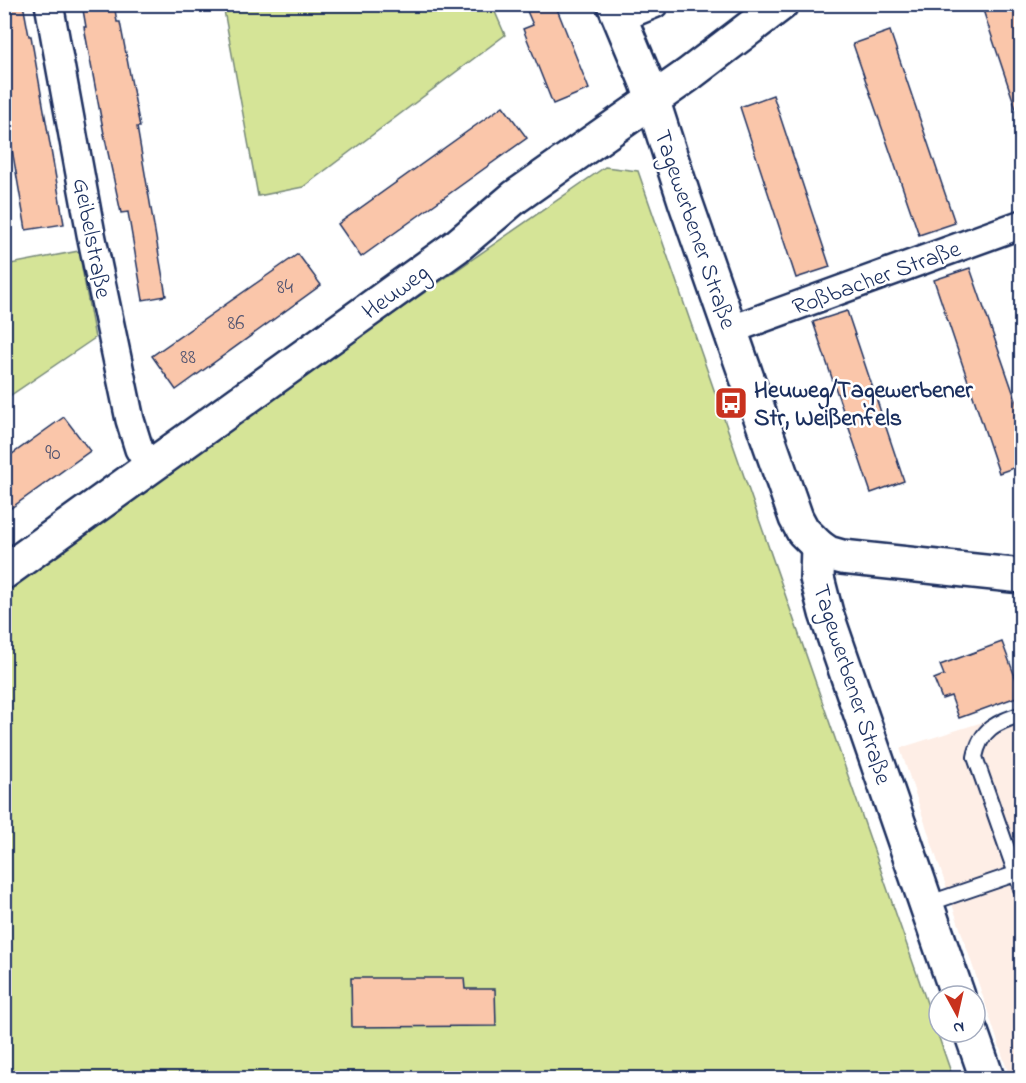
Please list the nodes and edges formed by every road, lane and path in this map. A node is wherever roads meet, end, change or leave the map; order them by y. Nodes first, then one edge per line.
1 (49, 4) edge
2 (654, 4) edge
3 (781, 4) edge
4 (617, 11) edge
5 (652, 100) junction
6 (1022, 224) edge
7 (730, 330) junction
8 (150, 467) junction
9 (818, 546) junction
10 (4, 572) edge
11 (1022, 576) edge
12 (1022, 714) edge
13 (1016, 874) junction
14 (1022, 891) edge
15 (927, 904) junction
16 (954, 984) edge
17 (975, 1044) edge
18 (987, 1078) edge

1 - 8 street, Geibelstraße
2 - 4 street
3 - 5 street, Heuweg
4 - 5 street, Tagewerbener Straße
5 - 7 street, Tagewerbener Straße
5 - 8 street, Heuweg
6 - 7 street, Roßbacher Straße
7 - 9 street, Tagewerbener Straße
8 - 10 street, Heuweg
9 - 11 street
9 - 15 street, Tagewerbener Straße
12 - 13 lane
13 - 14 lane
13 - 15 lane
15 - 16 street, Tagewerbener Straße
17 - 18 street

